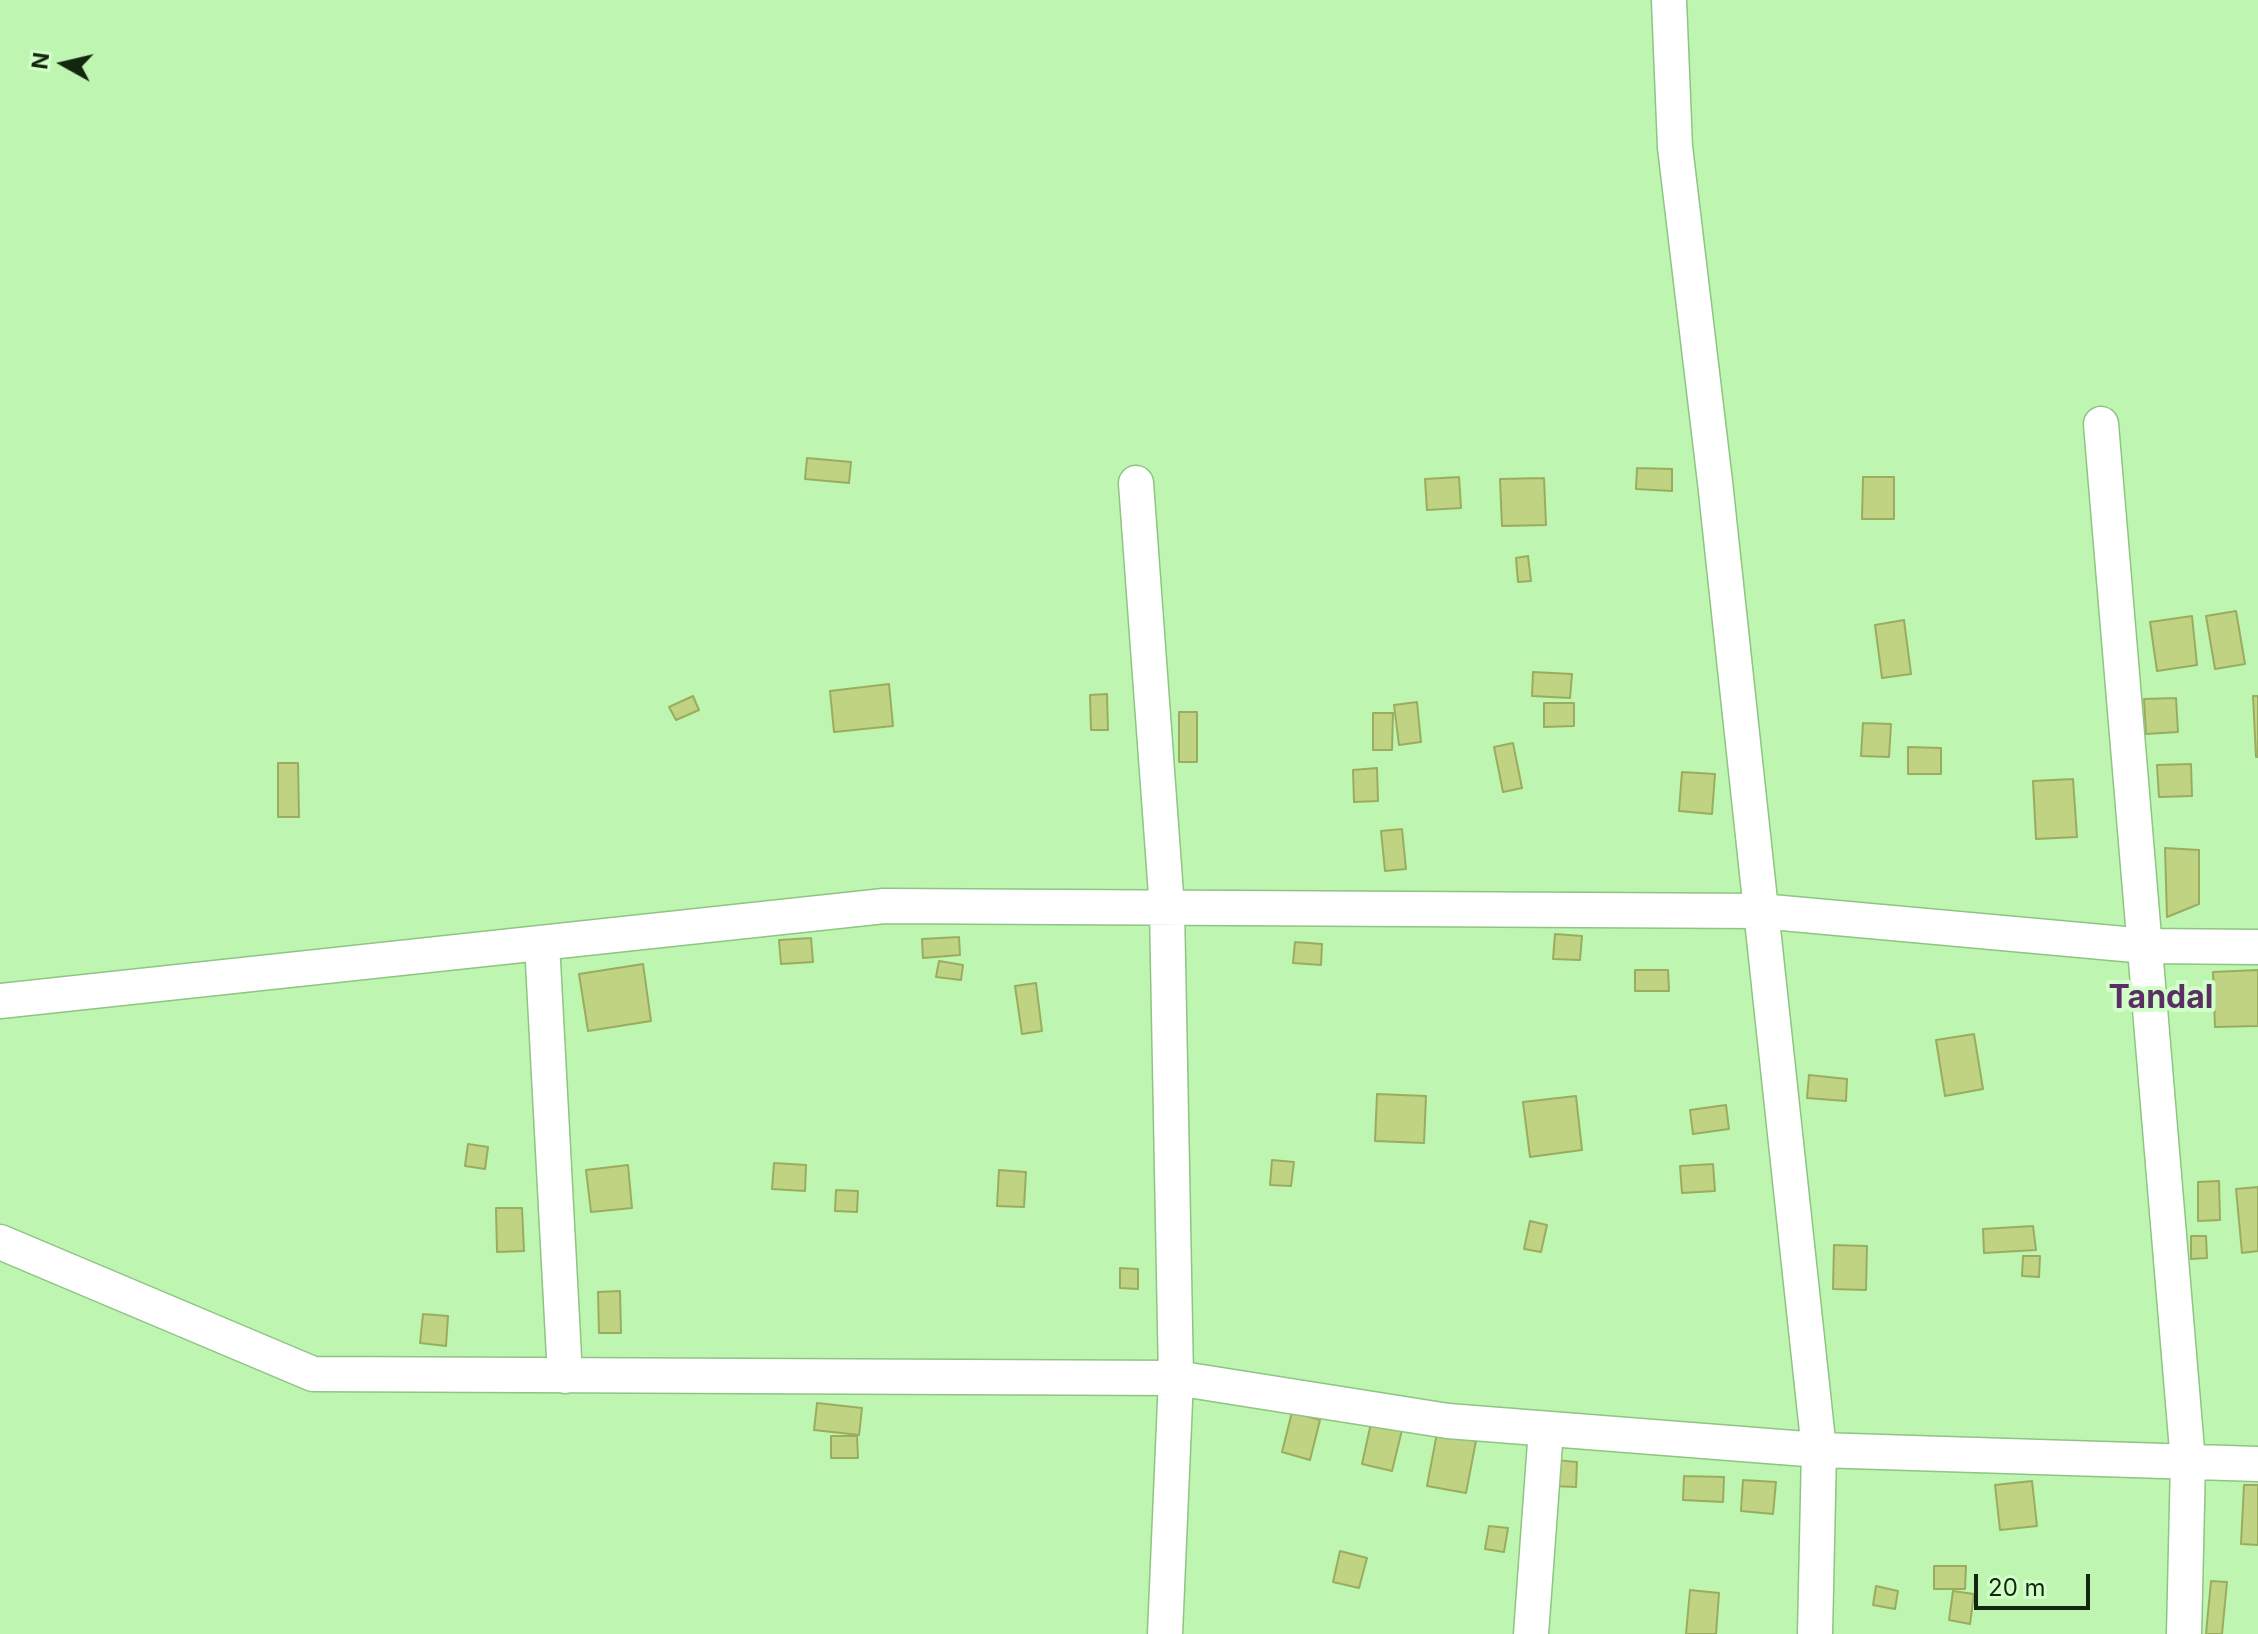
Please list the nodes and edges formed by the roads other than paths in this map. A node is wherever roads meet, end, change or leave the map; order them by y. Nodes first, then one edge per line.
1 (1669, 0) edge
2 (2101, 424) dead end
3 (1136, 483) dead end
4 (1167, 908) junction
5 (1760, 911) junction
6 (542, 943) junction
7 (2146, 946) junction
8 (2258, 947) edge
9 (0, 1001) edge
10 (0, 1242) edge
11 (565, 1376) junction
12 (1176, 1378) junction
13 (1546, 1429) junction
14 (1819, 1450) junction
15 (2188, 1462) junction
16 (2258, 1464) edge
17 (1165, 1634) edge
18 (1531, 1634) edge
19 (1815, 1634) edge
20 (2184, 1634) edge

1 - 5 street
2 - 7 street
3 - 4 street
4 - 5 street
4 - 6 street
4 - 12 street
5 - 7 street
5 - 14 street
6 - 9 street
6 - 11 street
7 - 8 street
7 - 15 street
10 - 11 street
11 - 12 street
12 - 13 street
12 - 17 street
13 - 14 street
13 - 18 street
14 - 15 street
14 - 19 street
15 - 16 street
15 - 20 street

